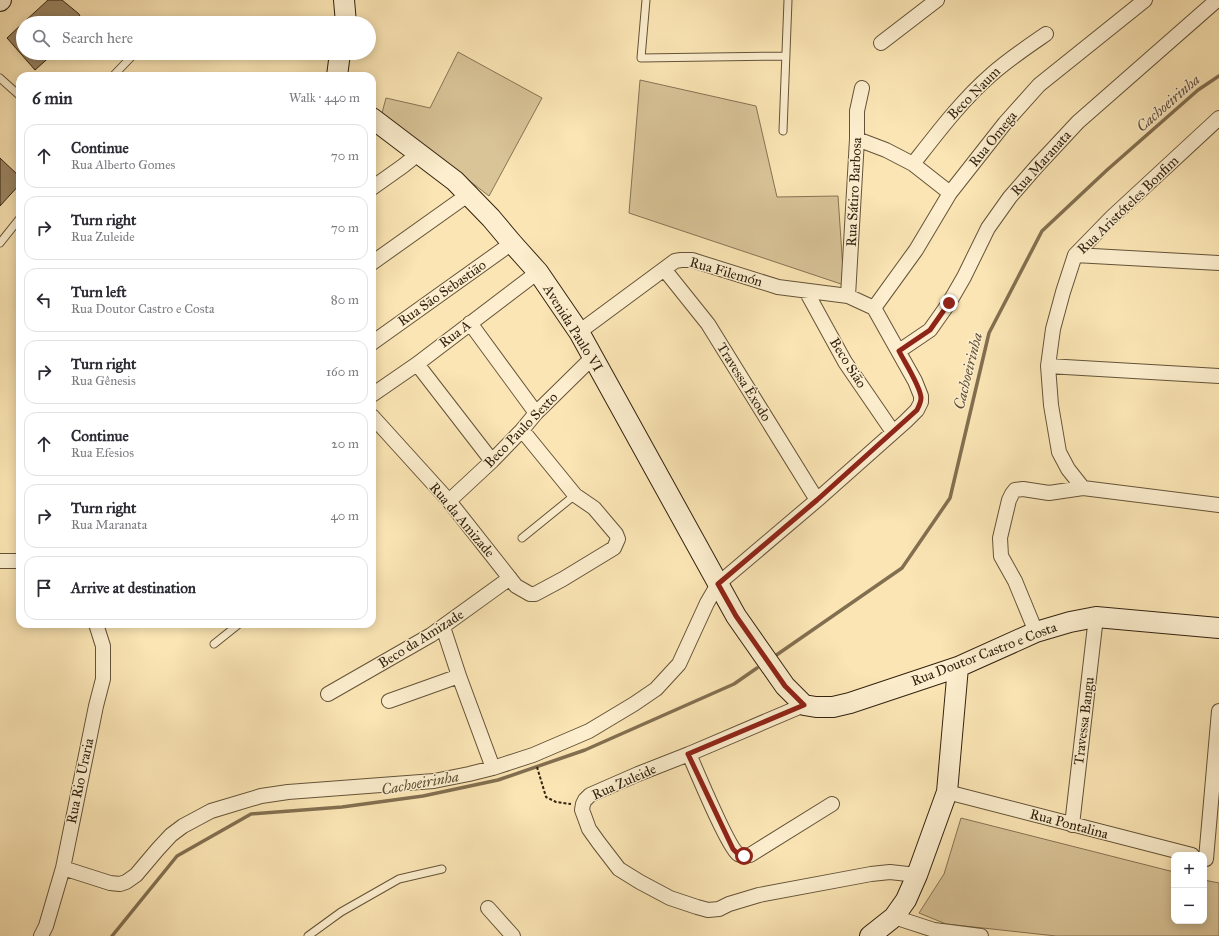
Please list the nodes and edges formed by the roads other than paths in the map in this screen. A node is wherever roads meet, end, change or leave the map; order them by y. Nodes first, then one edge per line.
1 (646, 0) edge
2 (788, 0) edge
3 (936, 0) edge
4 (1145, 0) edge
5 (1217, 0) edge
6 (1046, 34) dead end
7 (881, 43) dead end
8 (786, 56) junction
9 (128, 60) edge
10 (339, 60) edge
11 (117, 72) edge
12 (338, 72) edge
13 (0, 78) edge
14 (862, 88) dead end
15 (16, 92) edge
16 (1219, 118) edge
17 (376, 121) edge
18 (783, 131) dead end
19 (857, 139) junction
20 (418, 154) junction
21 (913, 164) junction
22 (376, 185) edge
23 (950, 193) junction
24 (469, 194) junction
25 (16, 223) edge
26 (0, 243) edge
27 (512, 244) junction
28 (1075, 255) junction
29 (376, 260) edge
30 (1219, 263) edge
31 (664, 269) junction
32 (538, 272) junction
33 (806, 291) junction
34 (848, 296) junction
35 (874, 308) junction
36 (470, 323) junction
37 (579, 332) junction
38 (376, 340) edge
39 (899, 351) junction
40 (592, 358) junction
41 (417, 364) junction
42 (1048, 366) junction
43 (1219, 376) edge
44 (376, 392) edge
45 (536, 413) junction
46 (376, 420) edge
47 (522, 430) junction
48 (893, 432) junction
49 (492, 461) junction
50 (1083, 488) junction
51 (574, 495) junction
52 (817, 500) junction
53 (449, 501) junction
54 (1219, 505) edge
55 (522, 538) dead end
56 (0, 561) edge
57 (16, 561) edge
58 (510, 578) junction
59 (718, 584) junction
60 (1096, 617) junction
61 (443, 627) junction
62 (97, 628) edge
63 (234, 628) edge
64 (1219, 628) edge
65 (1036, 632) junction
66 (214, 644) dead end
67 (958, 667) junction
68 (459, 676) junction
69 (328, 694) dead end
70 (389, 701) dead end
71 (804, 705) junction
72 (1219, 711) edge
73 (688, 754) junction
74 (493, 768) junction
75 (947, 792) junction
76 (832, 804) dead end
77 (1072, 825) junction
78 (1180, 852) edge
79 (1210, 860) edge
80 (63, 868) junction
81 (442, 868) dead end
82 (917, 875) junction
83 (488, 908) dead end
84 (894, 917) junction
85 (41, 936) edge
86 (308, 936) edge
87 (513, 936) edge
88 (870, 936) edge
89 (981, 936) edge

1 - 8 lane
2 - 8 lane
3 - 7 street
4 - 23 street, Rua Omega
5 - 39 street, Rua Maranata
6 - 21 street, Beco Naum
8 - 18 lane
9 - 11 lane
10 - 12 street
13 - 15 lane
14 - 19 street, Rua Sátiro Barbosa
16 - 28 street, Rua Aristóteles Bonfim
17 - 20 street, Avenida Paulo VI
19 - 21 street
19 - 34 street, Rua Sátiro Barbosa
20 - 22 street
20 - 24 street, Avenida Paulo VI
21 - 23 street
23 - 35 street, Rua Omega
24 - 27 street, Avenida Paulo VI
24 - 29 street
25 - 26 lane
27 - 32 street, Avenida Paulo VI
27 - 38 street, Rua São Sebastião
28 - 30 street
28 - 42 street, Rua Aristóteles Bonfim
31 - 33 street, Rua Filemón
31 - 37 street, Rua Filemón
31 - 52 street, Travessa Êxodo
32 - 36 street, Rua A
32 - 37 street, Avenida Paulo VI
33 - 34 street, Rua Filemón
33 - 48 street, Beco Sião
34 - 35 street, Rua Filemón
35 - 39 street
36 - 41 street, Rua A
36 - 45 street
37 - 40 street, Avenida Paulo VI
39 - 48 street
40 - 45 street, Beco Paulo Sexto
40 - 59 street, Avenida Paulo VI
41 - 44 street, Rua A
41 - 49 street
42 - 43 street
42 - 50 street, Rua Aristóteles Bonfim
45 - 47 street, Beco Paulo Sexto
46 - 53 street, Rua da Amizade
47 - 49 street, Beco Paulo Sexto
47 - 51 street
48 - 52 street
49 - 53 street, Beco Paulo Sexto
50 - 54 street
50 - 65 street
51 - 55 lane
51 - 58 street, Rua da Amizade
52 - 59 street
53 - 58 street, Rua da Amizade
56 - 57 street
58 - 61 street, Beco da Amizade
59 - 71 street
59 - 74 street
60 - 64 street, Rua Doutor Castro e Costa
60 - 65 street, Rua Doutor Castro e Costa
60 - 77 street, Travessa Bangu
61 - 68 street
61 - 69 street, Beco da Amizade
62 - 80 street, Rua Rio Uraria
63 - 66 lane
65 - 67 street, Rua Doutor Castro e Costa
67 - 71 street, Rua Doutor Castro e Costa
67 - 75 street
68 - 70 street
68 - 74 street
71 - 73 street, Rua Zuleide
72 - 79 street
73 - 76 street
73 - 82 street, Rua Zuleide
74 - 80 street
75 - 77 street, Rua Pontalina
75 - 82 street
77 - 78 street, Rua Pontalina
80 - 85 street, Rua Rio Uraria
81 - 86 lane
82 - 84 street
83 - 87 street
84 - 88 street
84 - 89 street

